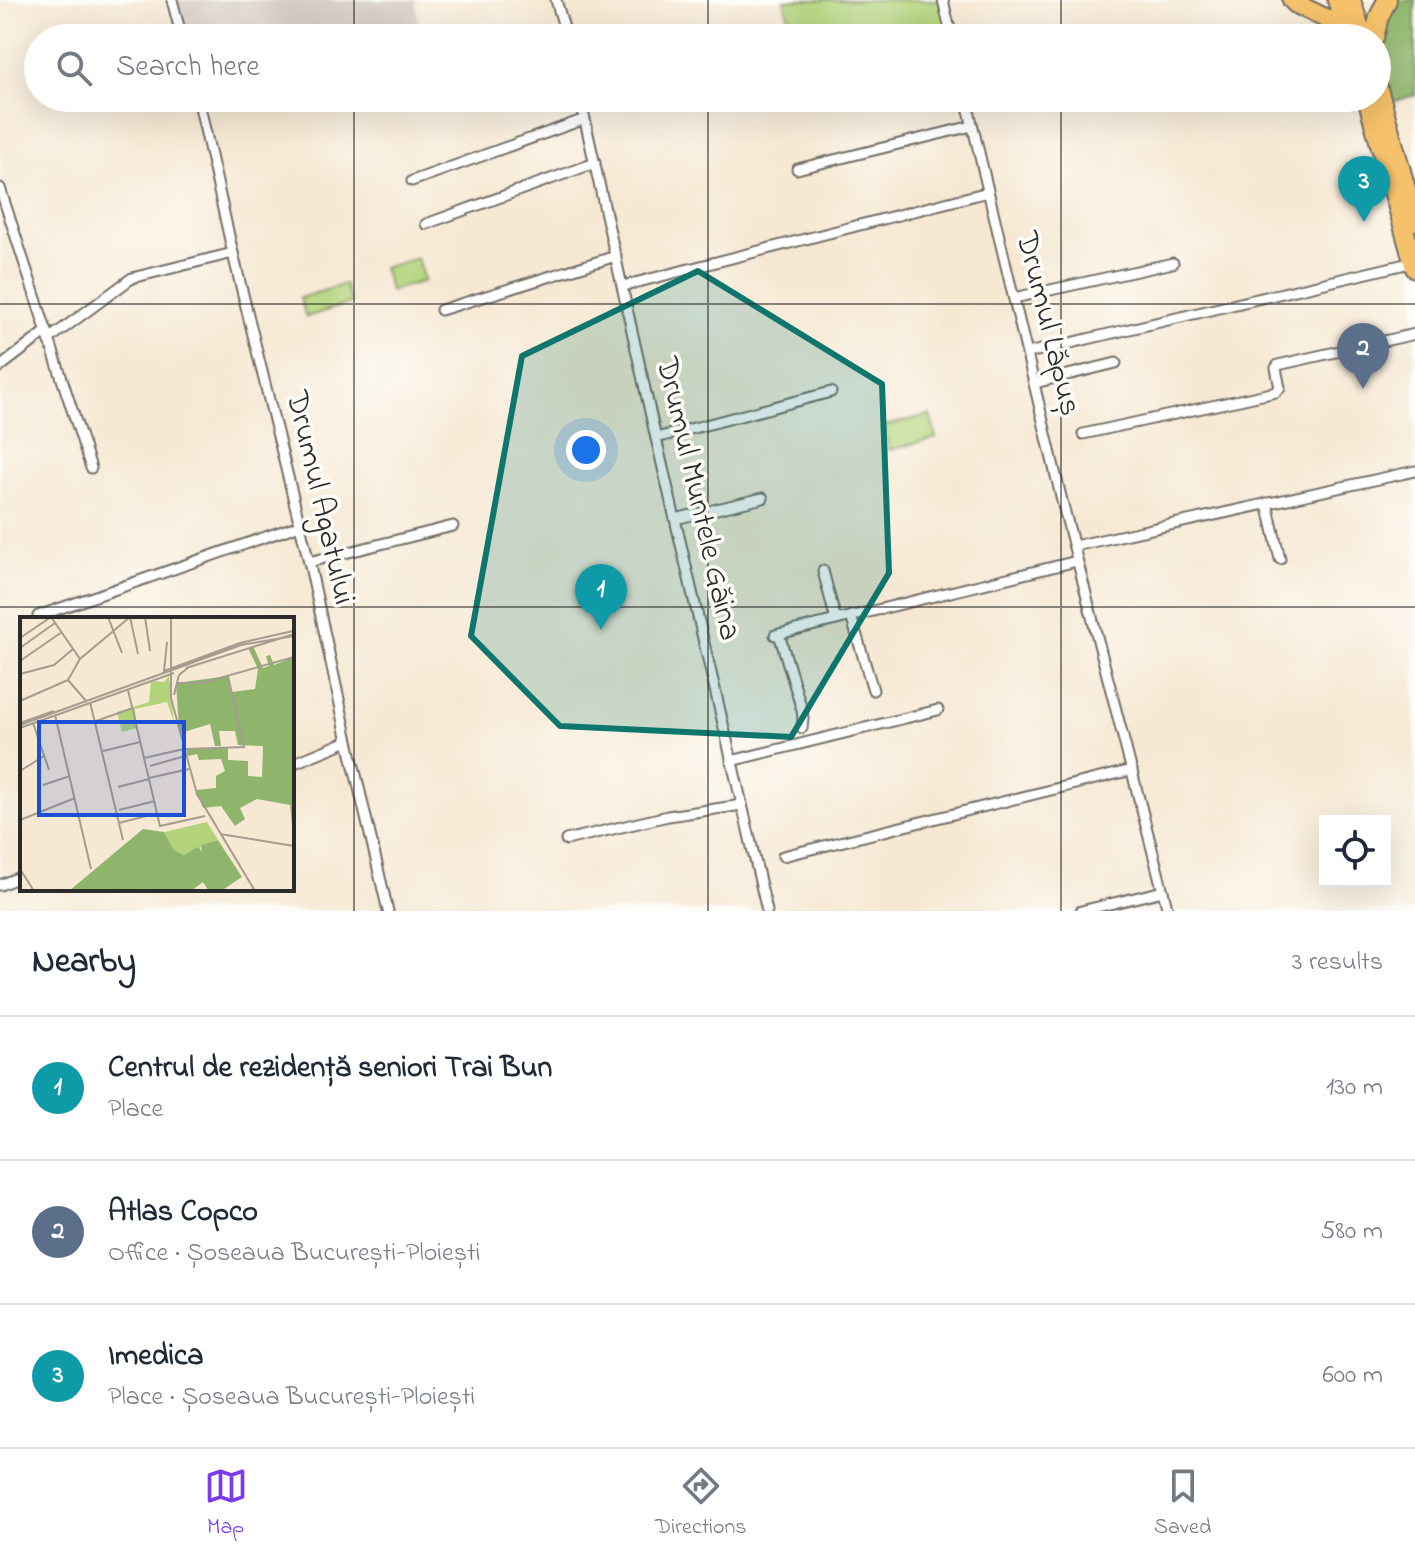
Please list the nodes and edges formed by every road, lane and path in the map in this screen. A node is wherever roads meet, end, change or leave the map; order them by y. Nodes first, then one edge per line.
1 (172, 0) edge
2 (556, 0) edge
3 (943, 0) edge
4 (1292, 0) edge
5 (1300, 0) edge
6 (1308, 0) edge
7 (1337, 0) edge
8 (1351, 0) edge
9 (1387, 0) edge
10 (178, 24) edge
11 (563, 24) edge
12 (949, 24) edge
13 (1331, 24) edge
14 (1345, 24) edge
15 (1359, 24) edge
16 (1377, 24) edge
17 (201, 112) edge
18 (583, 112) edge
19 (969, 112) edge
20 (1371, 112) edge
21 (1385, 112) edge
22 (585, 119) junction
23 (972, 126) junction
24 (595, 163) junction
25 (797, 169) dead end
26 (412, 181) dead end
27 (0, 188) edge
28 (988, 192) junction
29 (1415, 221) edge
30 (426, 224) dead end
31 (233, 253) junction
32 (616, 256) junction
33 (1173, 263) dead end
34 (1414, 265) edge
35 (623, 286) junction
36 (1014, 298) junction
37 (441, 310) dead end
38 (1415, 334) edge
39 (48, 335) junction
40 (1028, 353) junction
41 (1116, 363) dead end
42 (0, 367) edge
43 (1035, 383) junction
44 (831, 392) dead end
45 (1083, 434) dead end
46 (656, 438) junction
47 (91, 468) dead end
48 (1415, 471) edge
49 (763, 498) dead end
50 (1267, 503) junction
51 (675, 519) junction
52 (300, 525) junction
53 (453, 526) dead end
54 (1074, 546) junction
55 (1280, 559) dead end
56 (1077, 561) junction
57 (309, 562) junction
58 (823, 571) dead end
59 (38, 616) dead end
60 (851, 616) junction
61 (836, 620) junction
62 (873, 690) dead end
63 (938, 710) dead end
64 (802, 728) dead end
65 (348, 741) junction
66 (731, 761) junction
67 (294, 763) edge
68 (1132, 770) junction
69 (742, 805) junction
70 (566, 840) dead end
71 (783, 856) dead end
72 (20, 877) edge
73 (0, 885) edge
74 (1163, 891) junction
75 (388, 911) edge
76 (767, 911) edge
77 (1081, 911) edge
78 (1168, 911) edge

1 - 10 street
2 - 11 street
3 - 12 street
4 - 13 highway
5 - 6 highway
7 - 14 highway
8 - 15 highway
9 - 16 highway
17 - 31 street, Drumul Agatului
18 - 22 street, Drumul Muntele Găina
19 - 23 street, Drumul Lăpuș
20 - 34 highway
21 - 29 highway
22 - 24 street, Drumul Muntele Găina
22 - 26 street
23 - 25 street
23 - 28 street, Drumul Lăpuș
24 - 30 street
24 - 32 street, Drumul Muntele Găina
27 - 39 street
28 - 35 street
28 - 36 street, Drumul Lăpuș
31 - 39 street
31 - 52 street, Drumul Agatului
32 - 35 street, Drumul Muntele Găina
32 - 37 street
33 - 36 street
34 - 40 street
35 - 46 street, Drumul Muntele Găina
36 - 40 street, Drumul Lăpuș
38 - 45 street
39 - 42 street
39 - 47 street
40 - 43 street, Drumul Lăpuș
41 - 43 street
43 - 54 street, Drumul Lăpuș
44 - 46 street
46 - 51 street, Drumul Muntele Găina
48 - 50 street
49 - 51 street
50 - 54 street
50 - 55 street
51 - 66 street, Drumul Muntele Găina
52 - 57 street, Drumul Agatului
52 - 59 street
53 - 57 street
54 - 56 street, Drumul Lăpuș
56 - 60 street
56 - 68 street, Drumul Lăpuș
57 - 65 street, Drumul Agatului
58 - 61 street
60 - 61 street
60 - 62 street
61 - 64 street
63 - 66 street
65 - 67 street
65 - 75 street, Drumul Agatului
66 - 69 street, Drumul Muntele Găina
68 - 71 street
68 - 74 street, Drumul Lăpuș
69 - 70 street
69 - 76 street, Drumul Muntele Găina
72 - 73 street
74 - 77 street
74 - 78 street, Drumul Lăpuș

